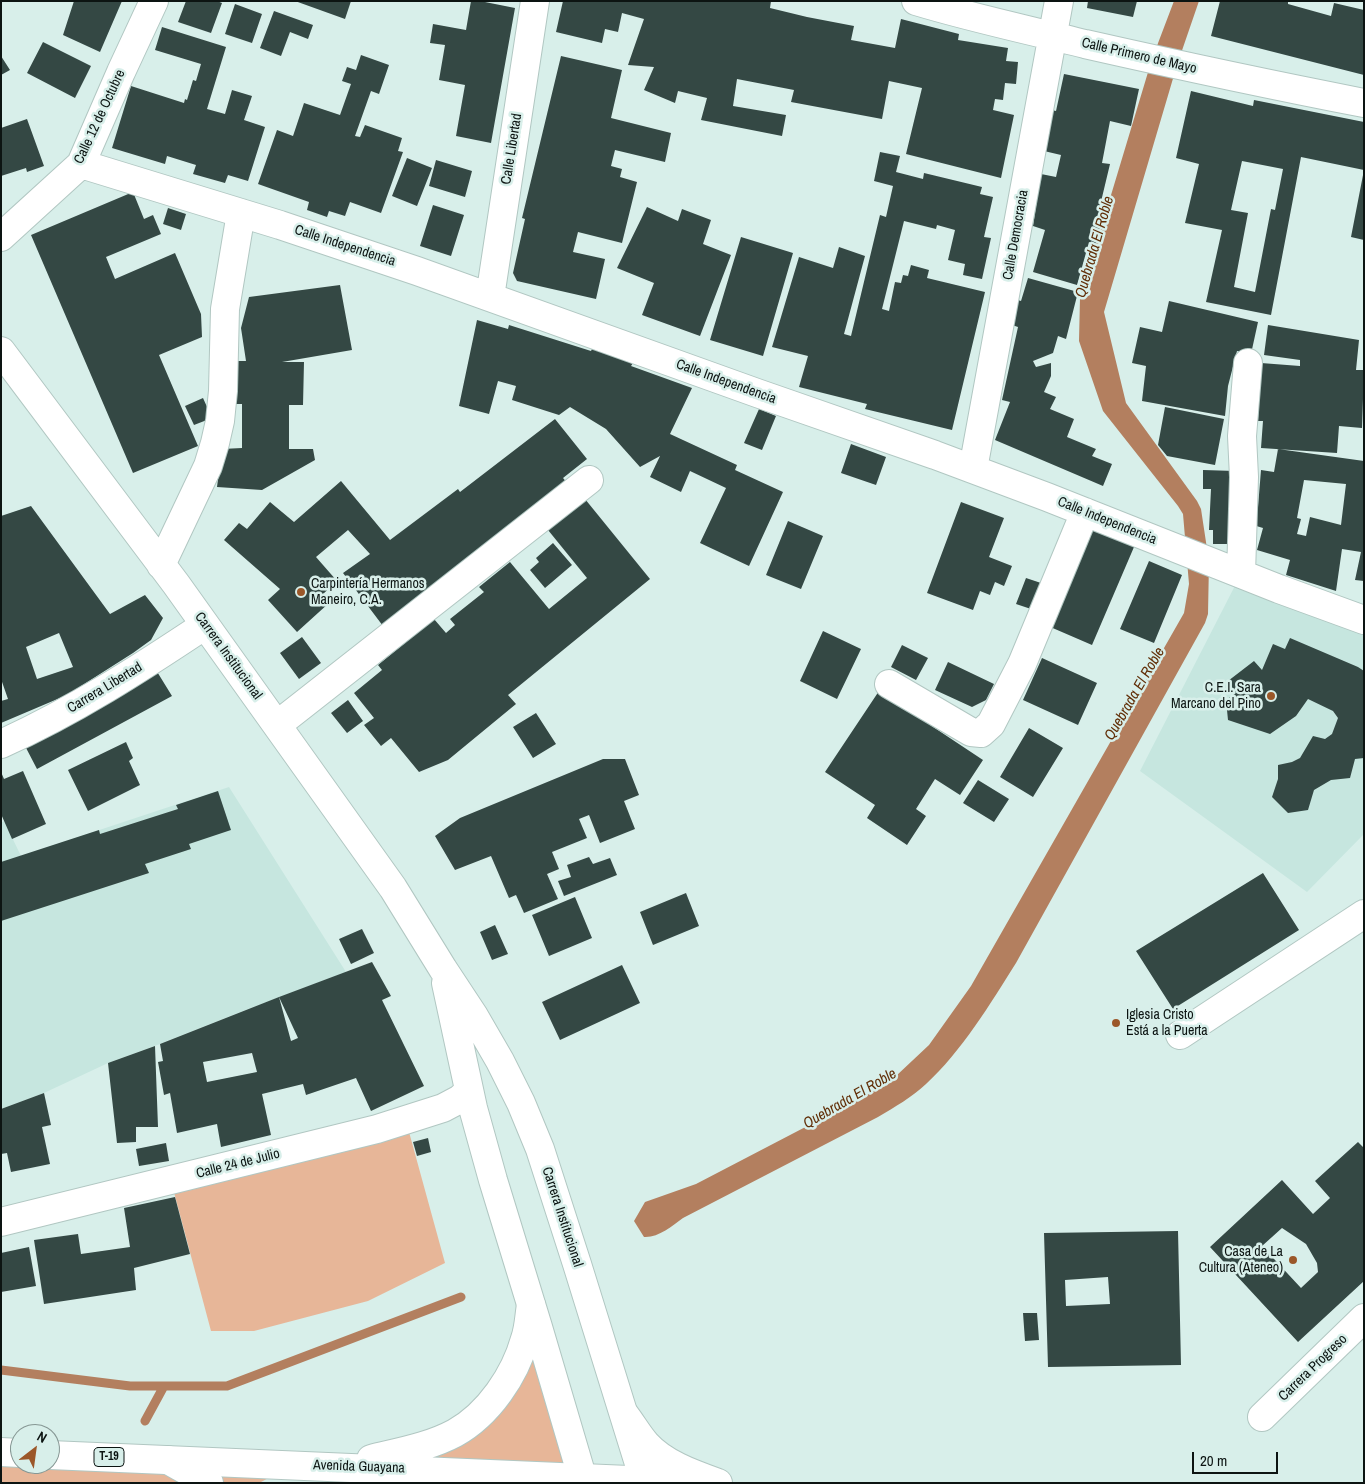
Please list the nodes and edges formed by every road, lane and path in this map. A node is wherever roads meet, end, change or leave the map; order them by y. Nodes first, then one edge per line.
1 (154, 1) edge
2 (534, 1) edge
3 (916, 1) edge
4 (1058, 1) edge
5 (1052, 36) junction
6 (1364, 103) edge
7 (81, 164) junction
8 (241, 213) junction
9 (1, 237) edge
10 (490, 297) junction
11 (1, 351) edge
12 (1248, 363) dead end
13 (973, 469) junction
14 (589, 480) dead end
15 (1085, 512) junction
16 (161, 565) junction
17 (1241, 574) junction
18 (1364, 620) edge
19 (205, 625) junction
20 (889, 684) dead end
21 (277, 726) junction
22 (1, 744) edge
23 (1364, 914) edge
24 (443, 969) junction
25 (1180, 1035) dead end
26 (469, 1091) junction
27 (1, 1222) edge
28 (531, 1305) junction
29 (1364, 1318) edge
30 (625, 1415) junction
31 (1262, 1417) dead end
32 (60, 1455) edge
33 (168, 1460) junction
34 (341, 1467) junction
35 (579, 1481) edge
36 (645, 1482) edge
37 (209, 1483) edge
38 (698, 1483) edge
39 (718, 1483) edge

1 - 7 main road, Calle 12 de Octubre
2 - 10 main road, Calle Libertad
3 - 5 main road, Calle Primero de Mayo
4 - 5 main road, Calle Democracia
5 - 6 main road, Calle Primero de Mayo
5 - 13 main road, Calle Democracia
7 - 8 main road, Calle Independencia
7 - 9 main road, Calle 12 de Octubre
8 - 10 main road, Calle Independencia
8 - 16 main road
10 - 13 main road, Calle Independencia
11 - 16 main road, Carrera Institucional
12 - 17 main road
13 - 15 main road, Calle Independencia
14 - 21 main road
15 - 17 main road, Calle Independencia
15 - 20 main road
16 - 19 main road, Carrera Institucional
17 - 18 main road, Calle Independencia
19 - 21 main road, Carrera Institucional
19 - 22 main road, Carrera Libertad
21 - 24 main road, Carrera Institucional
23 - 25 main road
24 - 26 main road, Carrera Institucional
24 - 30 main road, Carrera Institucional
26 - 27 main road, Calle 24 de Julio
26 - 28 main road, Carrera Institucional
28 - 34 main road
28 - 35 main road, Carrera Institucional
29 - 31 main road, Carrera Progreso
30 - 36 main road, Carrera Institucional
30 - 39 main road
32 - 33 main road, Avenida Guayana / T-19
33 - 34 main road, Avenida Guayana / T-19
33 - 37 main road
34 - 35 main road, Avenida Guayana / T-19
35 - 36 main road, Avenida Guayana / T-19
36 - 38 main road, Avenida Guayana / T-19

